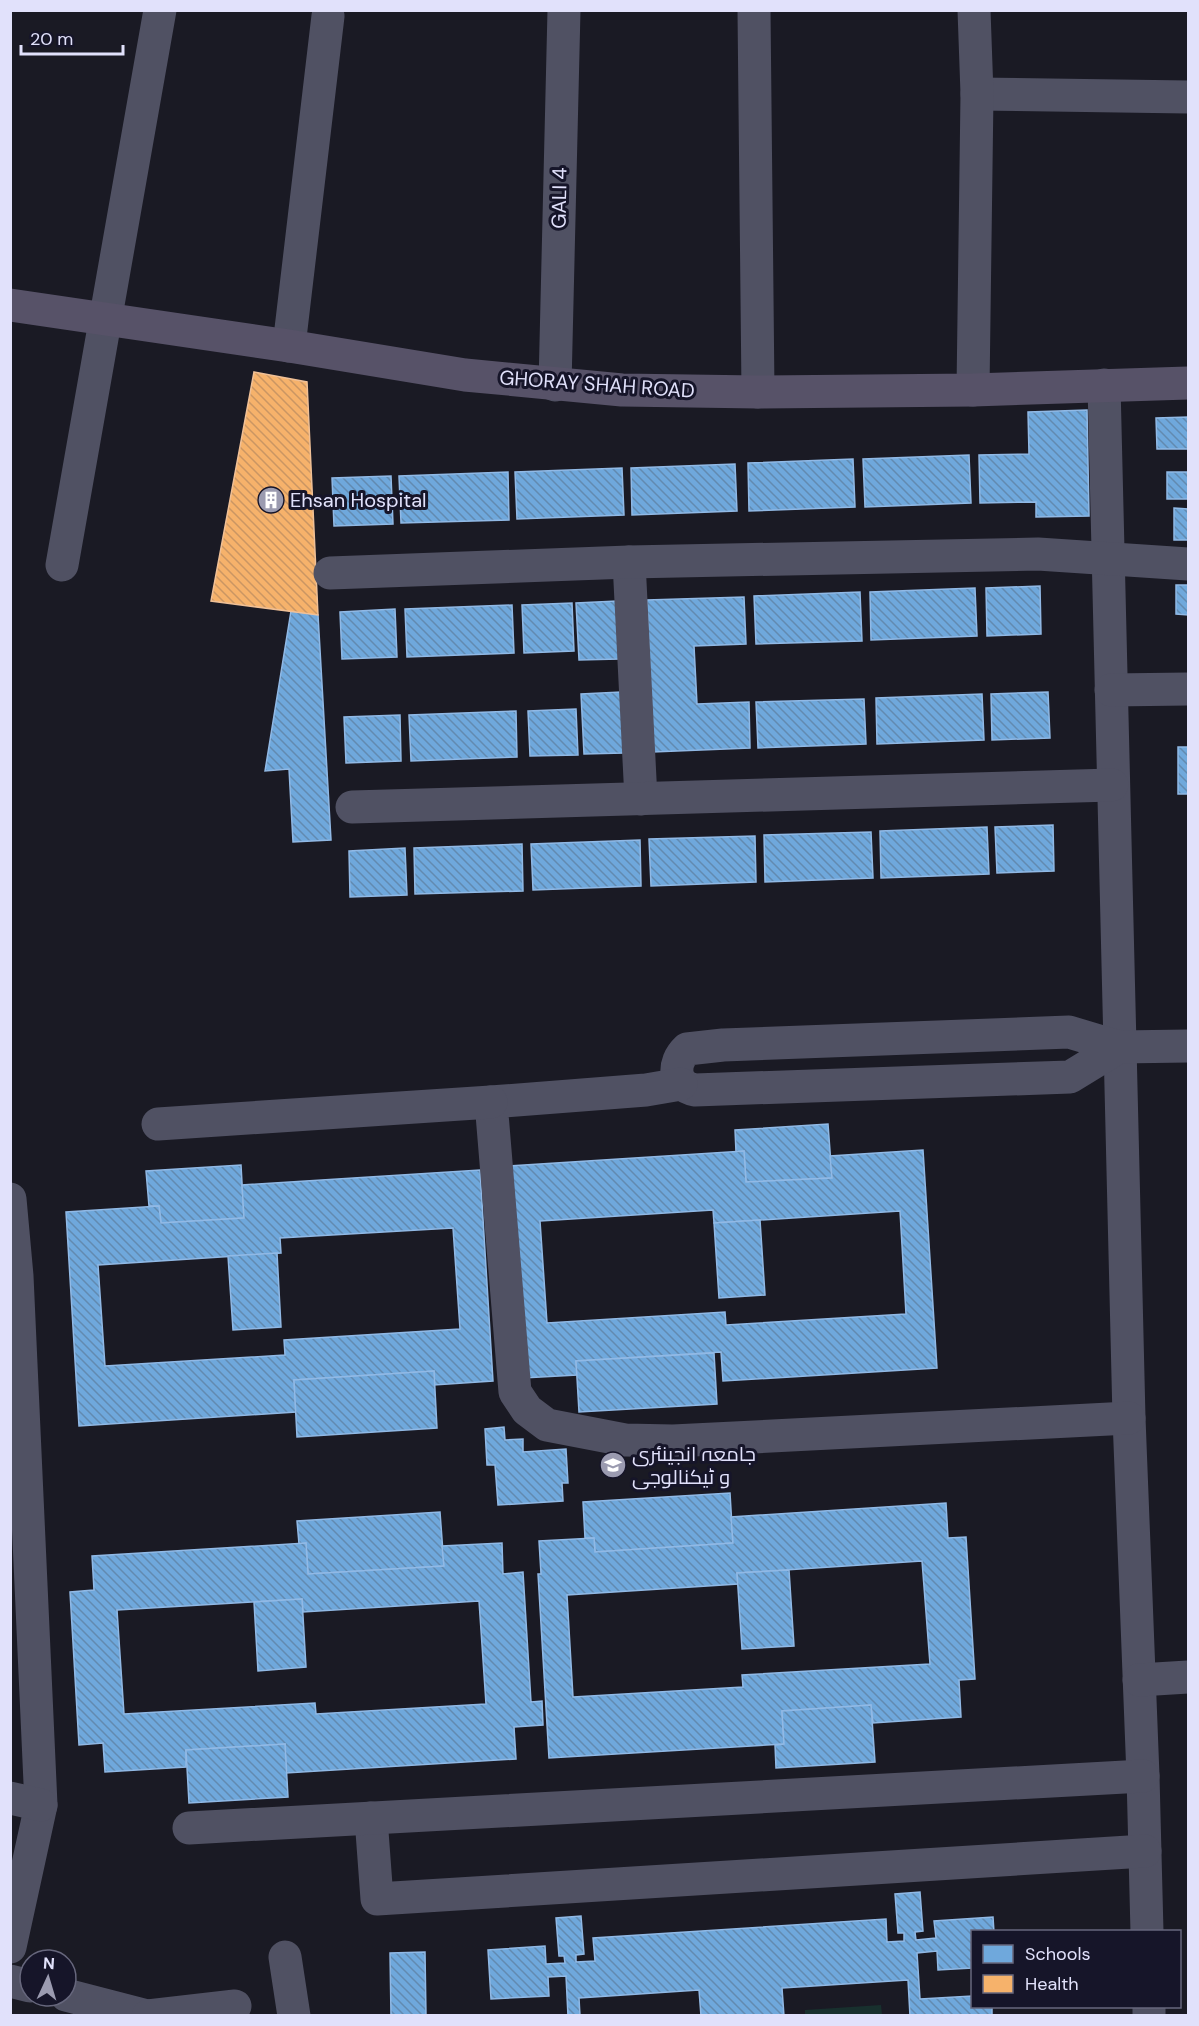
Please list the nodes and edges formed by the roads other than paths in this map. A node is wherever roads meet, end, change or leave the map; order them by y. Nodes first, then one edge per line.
1 (160, 10) edge
2 (564, 10) edge
3 (754, 10) edge
4 (974, 10) edge
5 (328, 16) dead end
6 (977, 94) junction
7 (1188, 97) edge
8 (10, 305) edge
9 (106, 319) junction
10 (289, 346) junction
11 (1188, 383) edge
12 (555, 385) junction
13 (1104, 385) junction
14 (973, 390) junction
15 (758, 392) junction
16 (1108, 559) junction
17 (629, 562) junction
18 (1188, 564) edge
19 (62, 566) dead end
20 (330, 573) dead end
21 (1188, 689) edge
22 (1111, 690) junction
23 (1112, 785) junction
24 (640, 799) junction
25 (352, 807) dead end
26 (1188, 1046) edge
27 (1119, 1047) junction
28 (681, 1084) junction
29 (491, 1102) junction
30 (158, 1124) dead end
31 (10, 1199) edge
32 (14, 1276) edge
33 (1129, 1418) junction
34 (17, 1437) edge
35 (1188, 1677) edge
36 (1139, 1680) junction
37 (1143, 1776) junction
38 (26, 1802) edge
39 (371, 1818) junction
40 (189, 1828) dead end
41 (1145, 1851) junction
42 (1147, 1930) edge
43 (10, 1947) edge
44 (285, 1957) dead end
45 (78, 1998) edge
46 (235, 2006) dead end
47 (148, 2016) edge
48 (294, 2016) edge

1 - 9 street
2 - 12 street, GALI 4
3 - 15 street
4 - 6 street
5 - 10 street
6 - 7 street
6 - 14 street
8 - 9 main road, GHORAY SHAH ROAD
9 - 10 main road, GHORAY SHAH ROAD
9 - 19 street
10 - 12 main road, GHORAY SHAH ROAD
11 - 13 main road, GHORAY SHAH ROAD
12 - 15 main road, GHORAY SHAH ROAD
13 - 14 main road, GHORAY SHAH ROAD
13 - 16 street
14 - 15 main road, GHORAY SHAH ROAD
16 - 17 street
16 - 18 street
16 - 22 street
17 - 20 street
17 - 24 street
21 - 22 street
22 - 23 street
23 - 24 street
23 - 27 street
24 - 25 street
26 - 27 street
27 - 28 street
27 - 28 street
27 - 33 street
28 - 29 street
29 - 30 street
29 - 33 street
31 - 32 street
32 - 34 street
33 - 36 street
34 - 38 street
35 - 36 street
36 - 37 street
37 - 39 street
37 - 41 street
38 - 43 street
39 - 40 street
39 - 41 street
41 - 42 street
44 - 48 street
45 - 47 street
46 - 47 street

